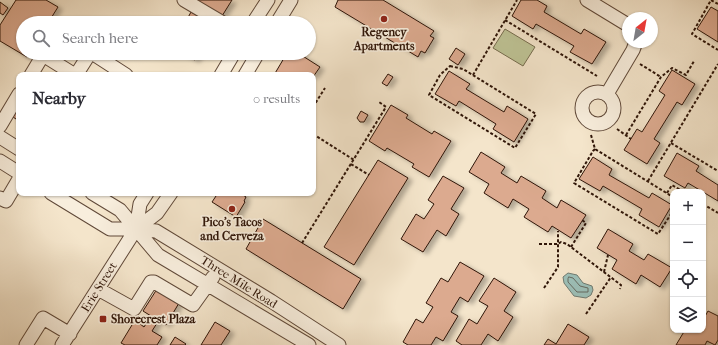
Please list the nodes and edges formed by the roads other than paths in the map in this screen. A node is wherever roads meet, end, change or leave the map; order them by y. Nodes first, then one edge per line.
1 (184, 0) edge
2 (268, 0) edge
3 (291, 0) edge
4 (587, 0) edge
5 (211, 16) edge
6 (258, 16) edge
7 (281, 16) edge
8 (622, 21) edge
9 (634, 48) edge
10 (40, 60) edge
11 (51, 60) edge
12 (86, 60) edge
13 (102, 60) edge
14 (230, 60) edge
15 (254, 60) edge
16 (33, 72) edge
17 (70, 72) edge
18 (77, 72) edge
19 (121, 72) edge
20 (223, 72) edge
21 (247, 72) edge
22 (607, 94) dead end
23 (16, 99) edge
24 (0, 126) edge
25 (0, 137) edge
26 (16, 147) edge
27 (0, 161) edge
28 (16, 171) edge
29 (16, 184) edge
30 (56, 196) edge
31 (97, 196) edge
32 (145, 196) edge
33 (169, 196) edge
34 (0, 198) edge
35 (136, 229) junction
36 (219, 269) junction
37 (208, 285) junction
38 (98, 289) junction
39 (70, 334) junction
40 (26, 345) edge
41 (62, 345) edge
42 (309, 345) edge
43 (339, 345) edge

1 - 5 street
2 - 6 street
3 - 7 street
4 - 8 street
9 - 22 street
10 - 16 street
11 - 17 street
12 - 18 street
13 - 19 street
14 - 20 street
15 - 21 street
23 - 24 street
25 - 26 street
27 - 28 street
29 - 34 street
30 - 35 street, Three Mile Road
31 - 35 street, Three Mile Road
32 - 35 street, Erie Street
33 - 35 street, Erie Street
35 - 36 street, Three Mile Road
35 - 37 street, Three Mile Road
35 - 38 street, Erie Street
36 - 37 street
36 - 43 street, Three Mile Road
37 - 38 street
37 - 42 street, Three Mile Road
38 - 39 street, Erie Street
39 - 40 street
39 - 41 street, Erie Street

